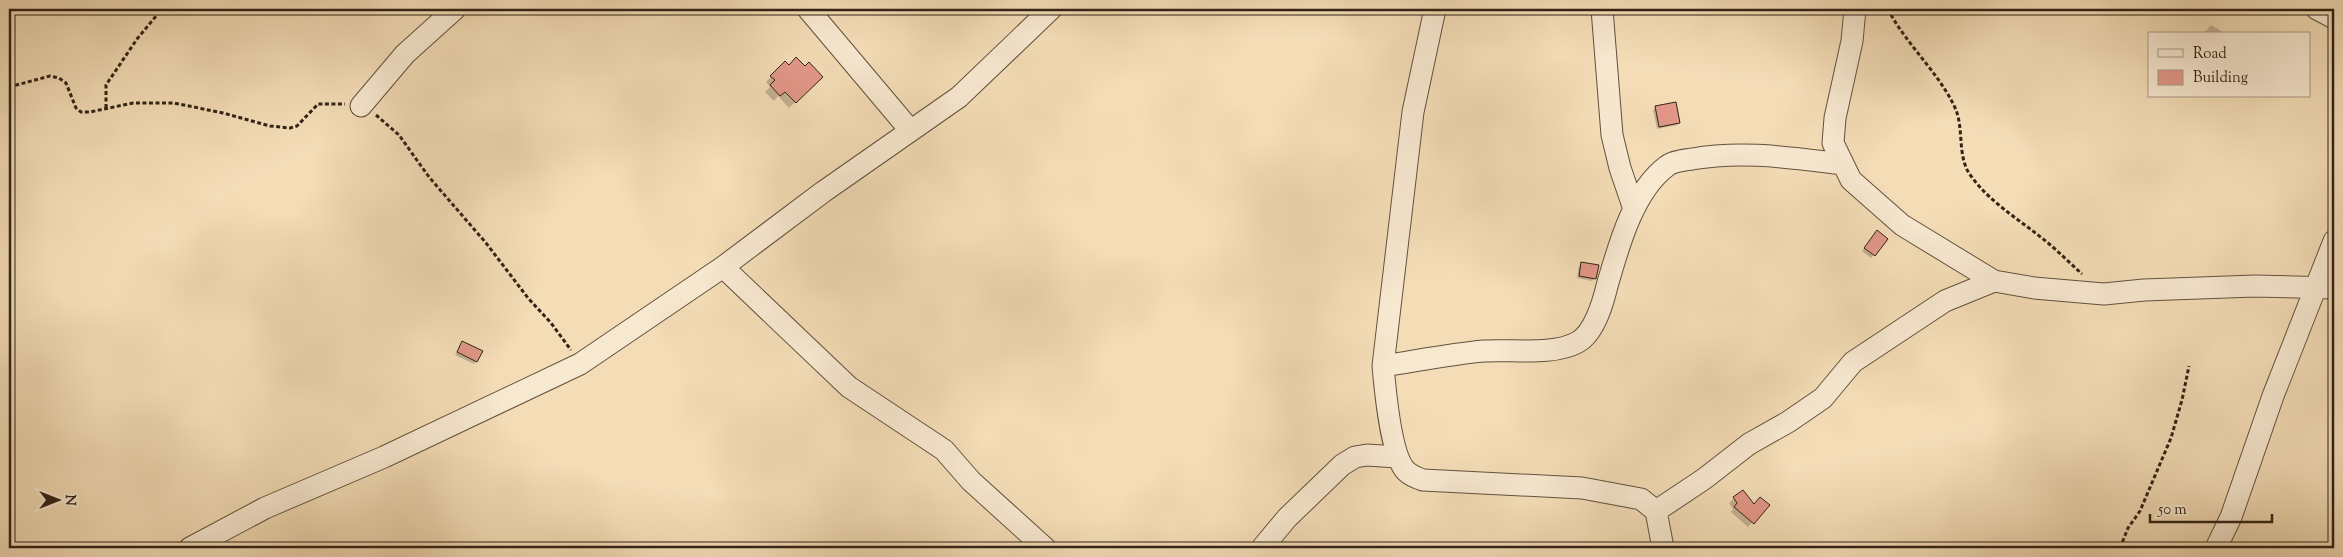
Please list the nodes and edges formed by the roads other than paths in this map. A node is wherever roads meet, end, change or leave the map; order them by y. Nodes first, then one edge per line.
1 (455, 9) edge
2 (808, 9) edge
3 (1051, 9) edge
4 (1435, 9) edge
5 (1602, 9) edge
6 (1855, 9) edge
7 (2317, 9) edge
8 (2334, 18) edge
9 (361, 106) road end
10 (910, 130) junction
11 (1843, 164) junction
12 (1634, 209) junction
13 (2334, 240) edge
14 (722, 266) junction
15 (1994, 281) junction
16 (2325, 287) edge
17 (1383, 366) junction
18 (1398, 457) junction
19 (1656, 511) junction
20 (190, 548) edge
21 (1045, 548) edge
22 (1262, 548) edge
23 (1664, 548) edge
24 (2216, 548) edge

1 - 9 street
2 - 10 street
3 - 10 street
4 - 17 street
5 - 12 street
6 - 11 street
7 - 8 street
10 - 14 street
11 - 12 street
11 - 15 street
12 - 17 street
13 - 16 street
14 - 20 street
14 - 21 street
15 - 16 street
15 - 19 street
16 - 24 street
17 - 18 street
18 - 19 street
18 - 22 street
19 - 23 street

